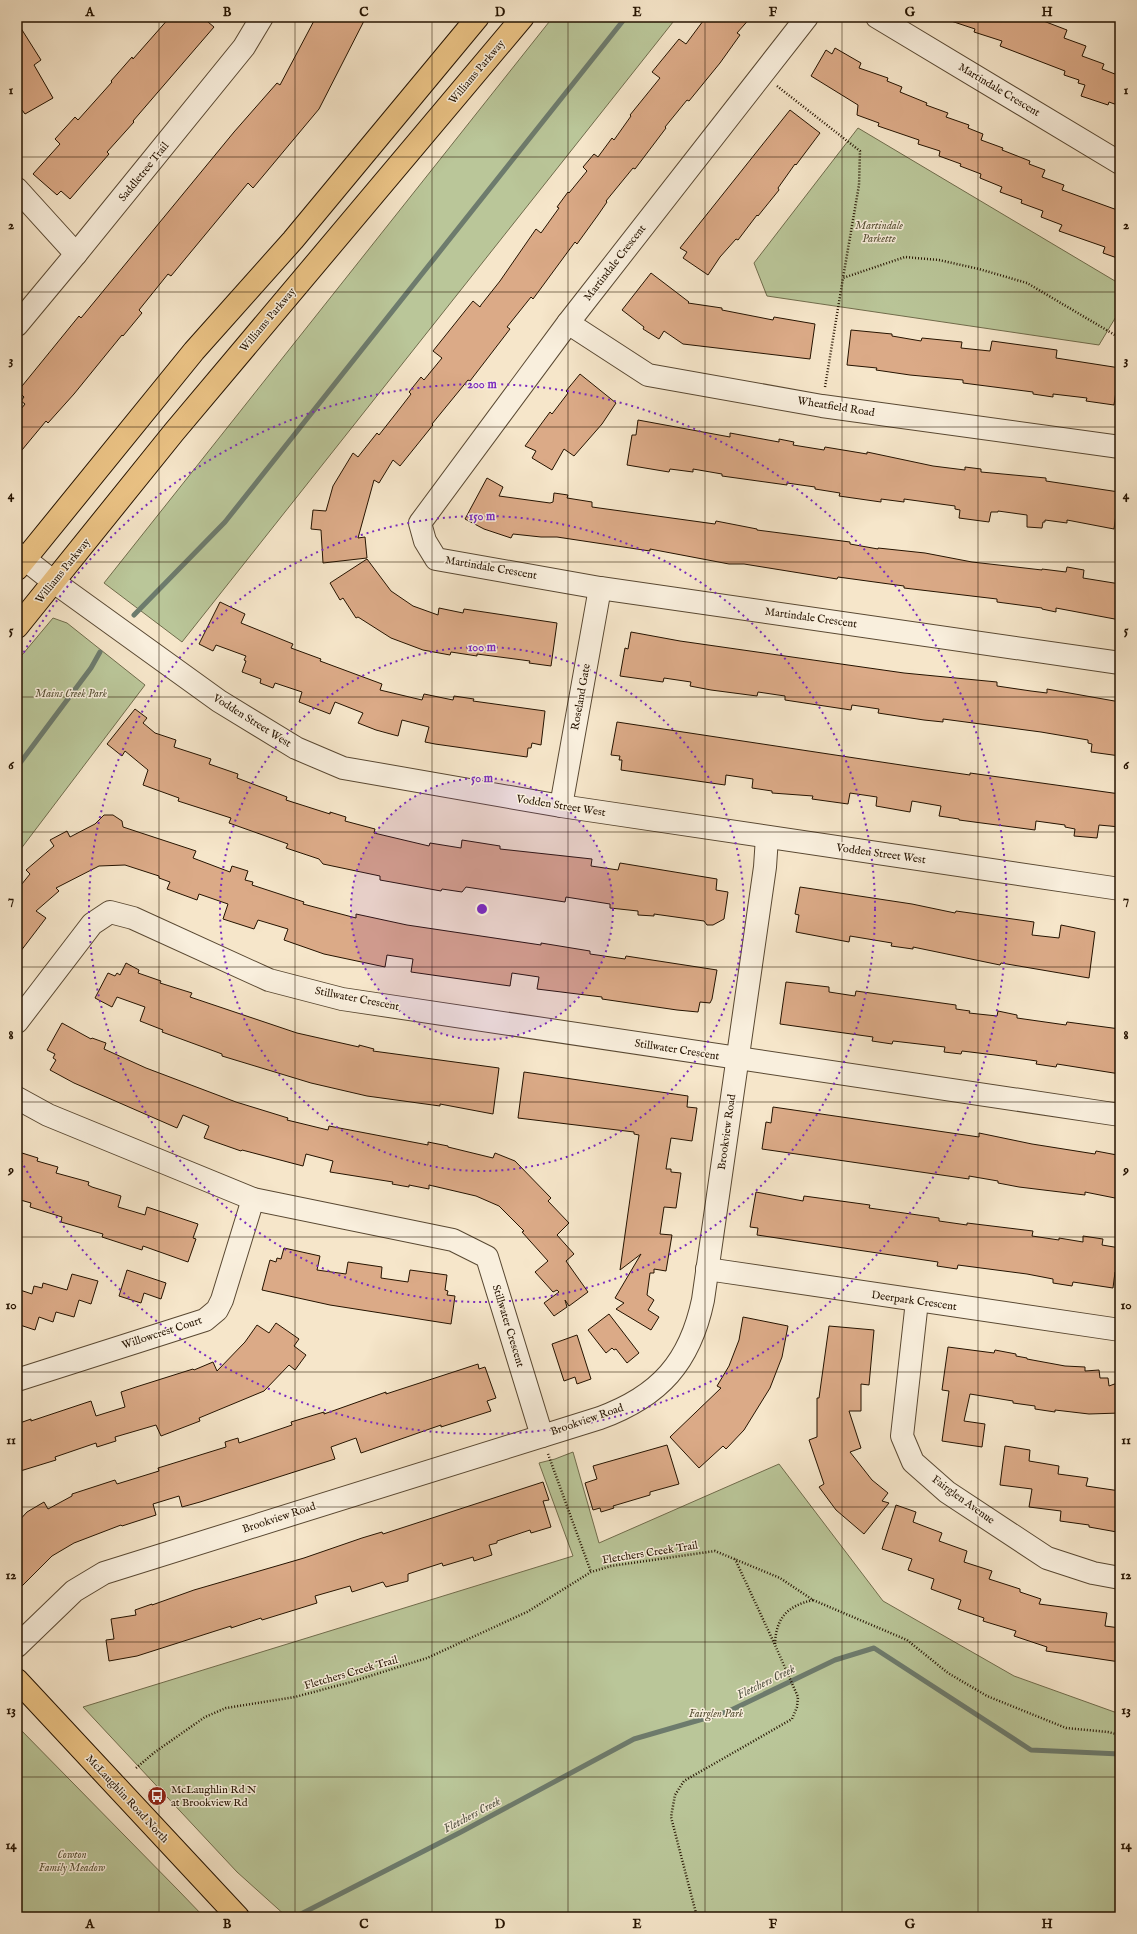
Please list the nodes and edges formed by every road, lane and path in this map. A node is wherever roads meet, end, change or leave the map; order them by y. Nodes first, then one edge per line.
1 (262, 17) edge
2 (478, 17) edge
3 (523, 17) edge
4 (807, 17) edge
5 (877, 17) edge
6 (763, 75) junction
7 (1120, 163) edge
8 (17, 189) edge
9 (76, 254) junction
10 (843, 278) junction
11 (568, 323) junction
12 (17, 325) edge
13 (1120, 338) edge
14 (822, 406) junction
15 (1120, 447) edge
16 (20, 560) edge
17 (54, 582) junction
18 (600, 588) junction
19 (17, 627) edge
20 (1120, 663) edge
21 (561, 806) junction
22 (767, 837) junction
23 (1120, 889) edge
24 (17, 1022) edge
25 (737, 1059) junction
26 (17, 1098) edge
27 (1120, 1116) edge
28 (254, 1199) junction
29 (707, 1269) junction
30 (917, 1301) junction
31 (1120, 1330) edge
32 (17, 1380) edge
33 (544, 1442) junction
34 (734, 1559) junction
35 (591, 1572) junction
36 (1120, 1578) edge
37 (813, 1600) junction
38 (775, 1645) junction
39 (17, 1646) edge
40 (17, 1680) edge
41 (1120, 1735) edge
42 (136, 1768) dead end
43 (232, 1911) edge
44 (697, 1917) edge

1 - 9 street, Saddletree Trail
2 - 16 main road
3 - 17 main road, Williams Parkway
4 - 6 street, Martindale Crescent
5 - 7 street, Martindale Crescent
6 - 10 path
6 - 11 street, Martindale Crescent
8 - 9 street
9 - 12 street, Saddletree Trail
10 - 13 path
10 - 14 path
11 - 14 street, Wheatfield Road
11 - 18 street, Martindale Crescent
14 - 15 street, Wheatfield Road
16 - 17 street, Vodden Street West
17 - 19 main road, Williams Parkway
17 - 21 street, Vodden Street West
18 - 20 street, Martindale Crescent
18 - 21 street, Roseland Gate
21 - 22 street, Vodden Street West
22 - 23 street, Vodden Street West
22 - 25 street, Brookview Road
24 - 25 street, Stillwater Crescent
25 - 27 street
25 - 29 street, Brookview Road
26 - 28 street, Stillwater Crescent
28 - 32 street, Willowcrest Court
28 - 33 street, Stillwater Crescent
29 - 30 street, Deerpark Crescent
29 - 33 street, Brookview Road
30 - 31 street, Deerpark Crescent
30 - 36 street, Fairglen Avenue
33 - 35 path
33 - 39 street, Brookview Road
34 - 35 path, Fletchers Creek Trail
34 - 37 path, Fletchers Creek Trail
34 - 38 path
35 - 42 path, Fletchers Creek Trail
37 - 38 path
37 - 41 path, Fletchers Creek Trail
38 - 44 path
40 - 43 main road, McLaughlin Road North

